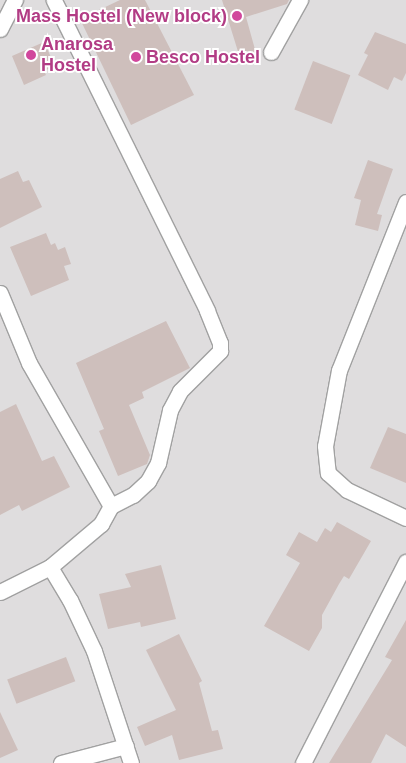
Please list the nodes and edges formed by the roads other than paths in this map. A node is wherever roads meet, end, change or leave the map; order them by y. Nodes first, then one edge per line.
1 (15, 0) edge
2 (54, 0) edge
3 (300, 0) edge
4 (0, 29) edge
5 (271, 52) dead end
6 (406, 202) edge
7 (0, 293) edge
8 (111, 506) junction
9 (406, 518) edge
10 (406, 562) edge
11 (50, 567) junction
12 (0, 592) edge
13 (126, 746) junction
14 (61, 763) edge
15 (131, 763) edge
16 (303, 763) edge

1 - 4 street
2 - 8 street
3 - 5 street
6 - 9 street
7 - 8 street
8 - 11 street
10 - 16 street
11 - 12 street
11 - 13 street
13 - 14 street
13 - 15 street

